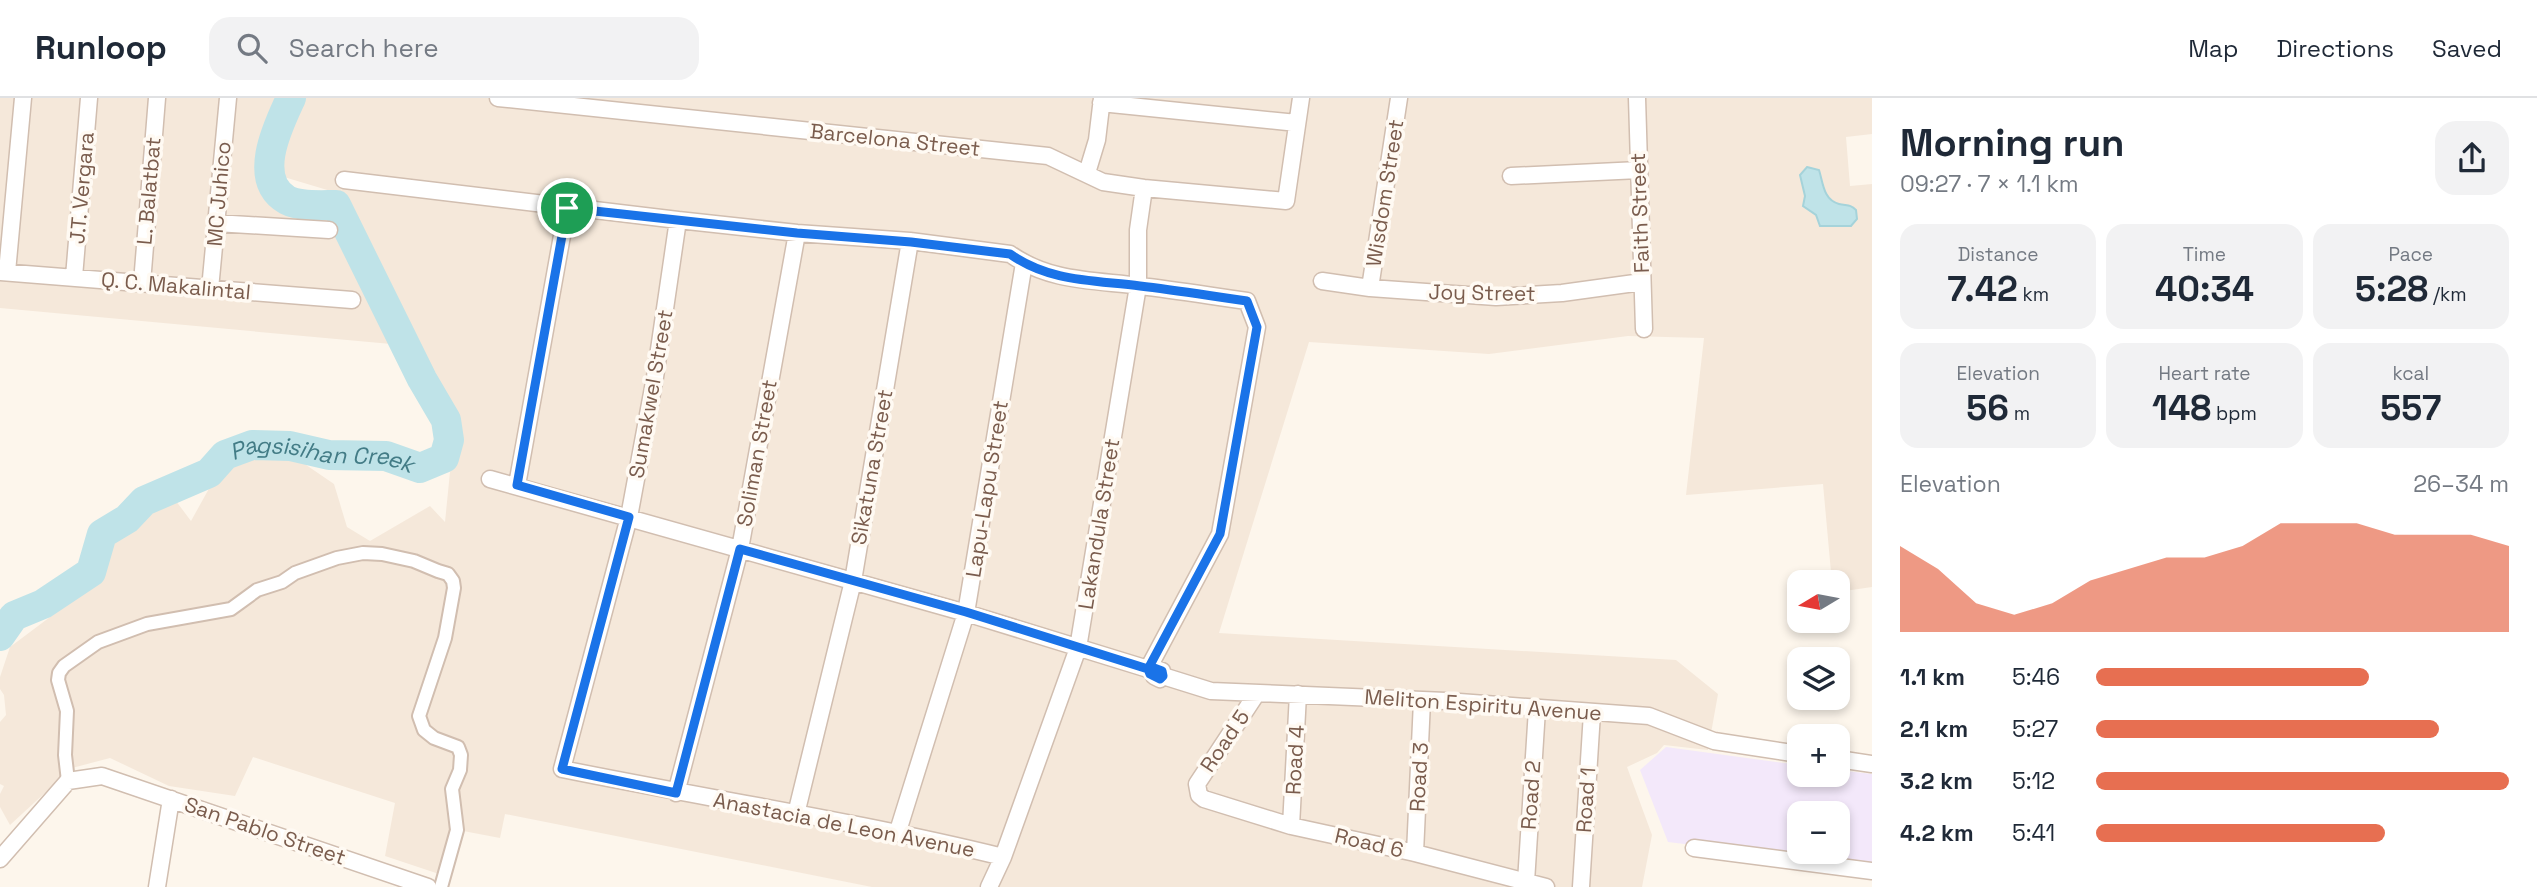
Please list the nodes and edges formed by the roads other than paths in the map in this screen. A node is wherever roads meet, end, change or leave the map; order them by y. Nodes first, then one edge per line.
1 (23, 98) edge
2 (89, 98) edge
3 (157, 98) edge
4 (228, 98) edge
5 (498, 98) edge
6 (1301, 98) edge
7 (1399, 98) edge
8 (1637, 98) edge
9 (1102, 100) edge
10 (1297, 123) junction
11 (1639, 170) junction
12 (1087, 173) junction
13 (1511, 176) dead end
14 (344, 180) dead end
15 (1144, 188) junction
16 (567, 208) junction
17 (678, 220) junction
18 (216, 223) junction
19 (329, 230) dead end
20 (797, 233) junction
21 (911, 242) junction
22 (1024, 263) junction
23 (3, 272) edge
24 (74, 277) junction
25 (1322, 281) dead end
26 (1642, 282) junction
27 (142, 283) junction
28 (1138, 286) junction
29 (1370, 288) junction
30 (210, 289) junction
31 (352, 300) dead end
32 (1644, 328) dead end
33 (490, 479) dead end
34 (517, 485) junction
35 (629, 517) junction
36 (740, 549) junction
37 (853, 581) junction
38 (966, 612) junction
39 (1078, 648) junction
40 (1156, 673) junction
41 (1257, 693) junction
42 (1298, 694) junction
43 (1422, 701) junction
44 (1537, 709) junction
45 (1592, 713) junction
46 (1787, 752) edge
47 (1850, 761) edge
48 (1872, 764) edge
49 (562, 769) joint
50 (68, 781) junction
51 (1197, 790) joint
52 (676, 793) junction
53 (171, 799) junction
54 (796, 814) junction
55 (1291, 826) junction
56 (898, 831) junction
57 (1693, 848) dead end
58 (1415, 853) junction
59 (1003, 857) junction
60 (0, 859) edge
61 (1872, 871) edge
62 (1526, 882) junction
63 (157, 887) edge
64 (428, 887) edge
65 (441, 887) edge
66 (989, 887) edge
67 (1546, 887) edge
68 (1581, 887) edge

1 - 23 street
2 - 24 street, J.T. Vergara
3 - 27 street, L. Balatbat
4 - 18 street, MC Juhico
5 - 12 street, Barcelona Street
6 - 10 street
7 - 29 street, Wisdom Street
8 - 11 street, Faith Street
9 - 10 street
9 - 12 street
10 - 15 street, Barcelona Street
11 - 13 street
11 - 26 street, Faith Street
12 - 15 street, Barcelona Street
14 - 16 street
15 - 28 street, Lakandula Street
16 - 17 street
16 - 34 street
17 - 20 street
17 - 35 street, Sumakwel Street
18 - 19 street
18 - 30 street, MC Juhico
20 - 21 street
20 - 36 street, Soliman Street
21 - 22 street
21 - 37 street, Sikatuna Street
22 - 28 street
22 - 38 street, Lapu-Lapu Street
23 - 24 street, Q. C. Makalintal
24 - 27 street, Q. C. Makalintal
25 - 29 street, Joy Street
26 - 29 street, Joy Street
26 - 32 street, Faith Street
27 - 30 street, Q. C. Makalintal
28 - 39 street, Lakandula Street
28 - 40 street
30 - 31 street, Q. C. Makalintal
33 - 34 street, Meliton Espiritu Avenue
34 - 35 street, Meliton Espiritu Avenue
35 - 36 street, Meliton Espiritu Avenue
35 - 49 street, Sumakwel Street
36 - 37 street, Meliton Espiritu Avenue
36 - 52 street, Soliman Street
37 - 38 street, Meliton Espiritu Avenue
37 - 54 street, Sikatuna Street
38 - 39 street, Meliton Espiritu Avenue
38 - 56 street, Lapu-Lapu Street
39 - 40 street, Meliton Espiritu Avenue
39 - 59 street, Lakandula Street
40 - 41 street, Meliton Espiritu Avenue
41 - 42 street, Meliton Espiritu Avenue
41 - 51 street, Road 5
42 - 43 street, Meliton Espiritu Avenue
42 - 55 street, Road 4
43 - 44 street, Meliton Espiritu Avenue
43 - 58 street, Road 3
44 - 45 street, Meliton Espiritu Avenue
44 - 62 street, Road 2
45 - 46 street, Meliton Espiritu Avenue
45 - 68 street, Road 1
47 - 48 street
49 - 52 street, Anastacia de Leon Avenue
50 - 53 street, San Pablo Street
50 - 60 street
50 - 65 street
51 - 55 street, Road 6
52 - 54 street, Anastacia de Leon Avenue
53 - 63 street
53 - 64 street, San Pablo Street
54 - 56 street, Anastacia de Leon Avenue
55 - 58 street, Road 6
56 - 59 street, Anastacia de Leon Avenue
57 - 61 street
58 - 62 street, Road 6
59 - 66 street, Lakandula Street
62 - 67 street, Road 6

